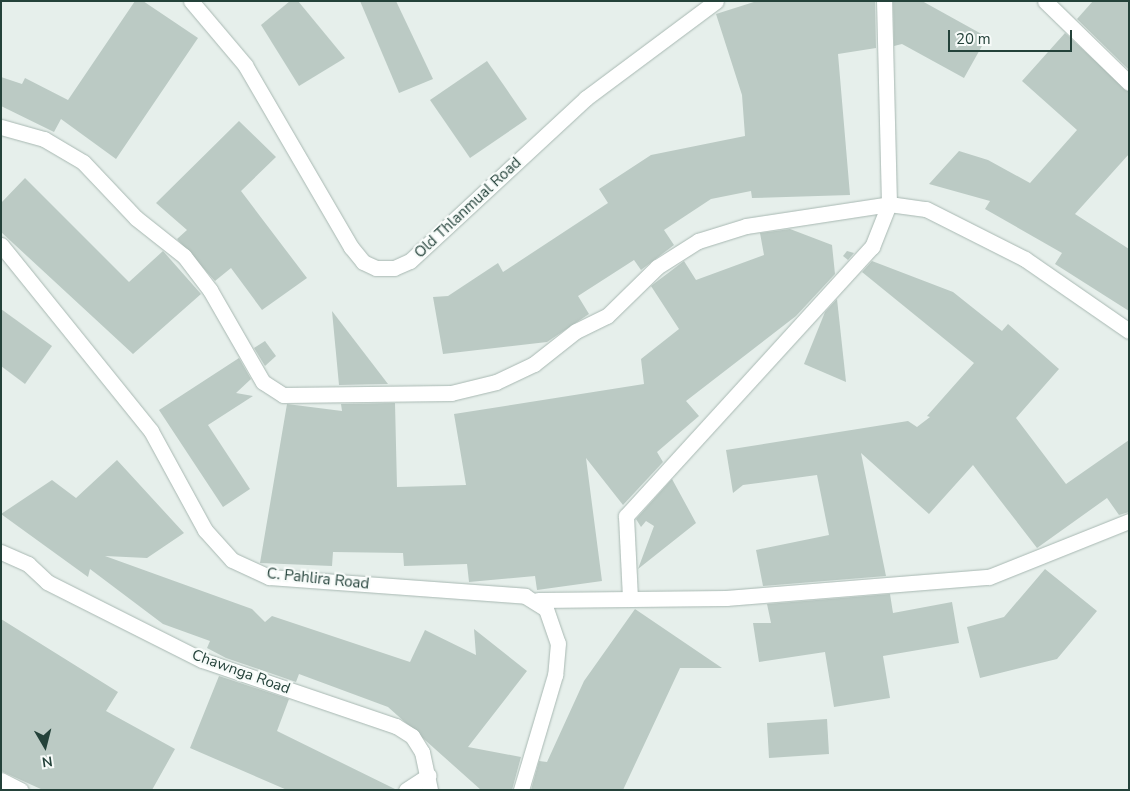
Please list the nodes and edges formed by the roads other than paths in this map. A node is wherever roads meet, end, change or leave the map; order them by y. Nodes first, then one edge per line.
1 (191, 1) edge
2 (716, 1) edge
3 (884, 1) edge
4 (1045, 1) edge
5 (1129, 83) edge
6 (1, 127) edge
7 (889, 204) junction
8 (1, 245) edge
9 (1129, 331) edge
10 (1129, 522) edge
11 (1, 552) edge
12 (630, 598) junction
13 (538, 600) junction
14 (1, 780) edge
15 (429, 782) edge
16 (21, 790) edge
17 (406, 790) edge
18 (521, 790) edge

1 - 2 street, Old Thlanmual Road
3 - 7 street
4 - 5 street
6 - 7 street
7 - 9 street
7 - 12 street
8 - 13 street, C. Pahlira Road
10 - 12 street, C. Pahlira Road
11 - 15 street, Chawnga Road
12 - 13 street, C. Pahlira Road
13 - 18 street
14 - 16 street
15 - 17 street

